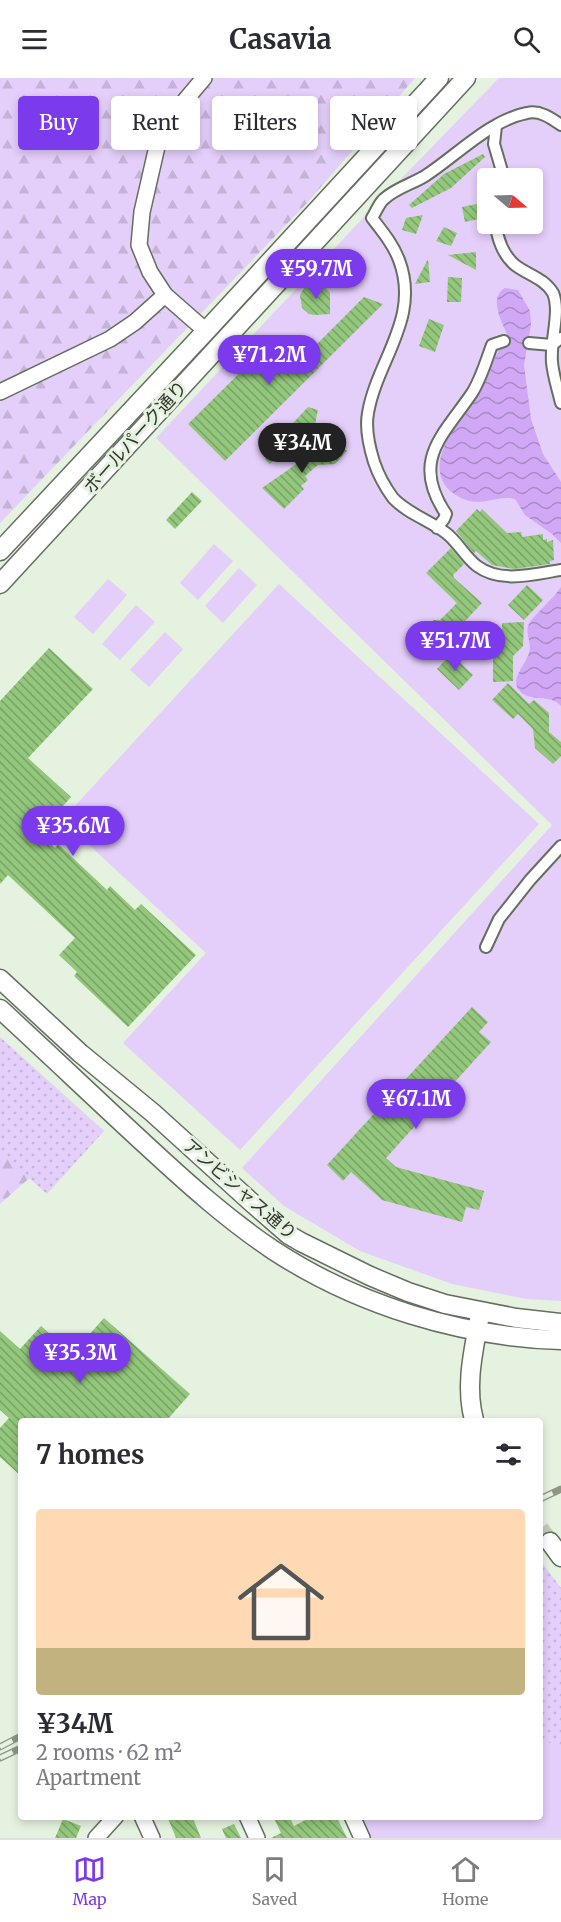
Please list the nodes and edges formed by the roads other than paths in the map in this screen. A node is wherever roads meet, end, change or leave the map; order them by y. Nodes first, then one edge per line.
1 (204, 78) edge
2 (439, 78) edge
3 (466, 78) edge
4 (561, 125) edge
5 (496, 126) junction
6 (501, 168) edge
7 (497, 234) edge
8 (165, 295) junction
9 (206, 331) junction
10 (504, 341) dead end
11 (556, 342) edge
12 (529, 343) dead end
13 (0, 392) edge
14 (561, 403) edge
15 (437, 528) junction
16 (0, 551) edge
17 (561, 570) edge
18 (0, 584) edge
19 (561, 846) edge
20 (486, 947) dead end
21 (0, 979) edge
22 (0, 1009) edge
23 (480, 1312) junction
24 (561, 1323) edge
25 (477, 1331) junction
26 (561, 1340) edge
27 (474, 1418) edge
28 (550, 1542) tunnel mouth
29 (561, 1557) edge
30 (112, 1820) edge
31 (144, 1820) edge
32 (249, 1820) edge
33 (354, 1820) edge
34 (96, 1838) edge
35 (152, 1838) edge
36 (257, 1838) edge
37 (362, 1838) edge

1 - 8 street
2 - 9 street, ボールパーク通り
3 - 18 street, ボールパーク通り
4 - 5 street
5 - 6 street
5 - 15 street
7 - 11 street
8 - 9 street
8 - 13 street
9 - 16 street, ボールパーク通り
10 - 15 street
11 - 12 street
11 - 14 street
15 - 17 street
19 - 20 street
21 - 23 street, アンビシャス通り
22 - 25 street, アンビシャス通り
23 - 24 street, アンビシャス通り
23 - 25 street
25 - 26 street, アンビシャス通り
25 - 27 street
28 - 29 street
30 - 34 street
31 - 35 street
32 - 36 street
33 - 37 street

